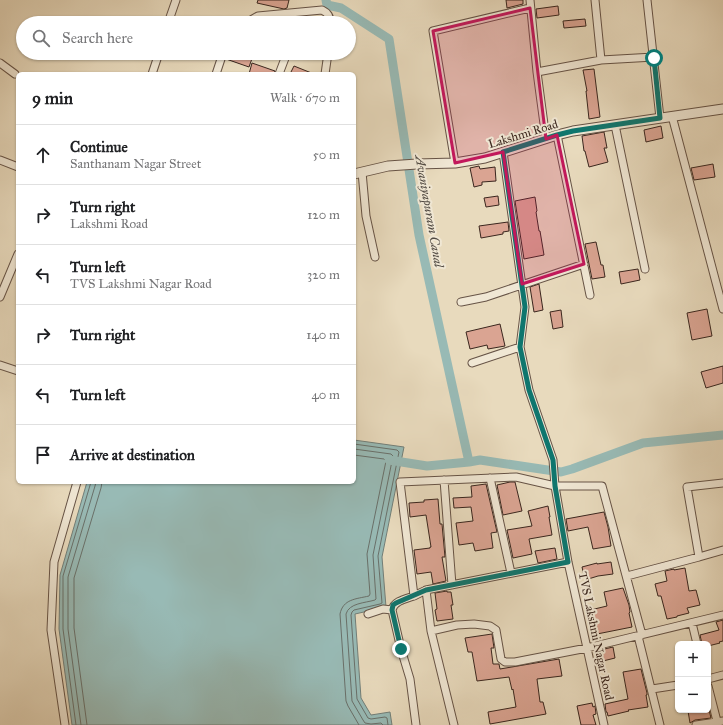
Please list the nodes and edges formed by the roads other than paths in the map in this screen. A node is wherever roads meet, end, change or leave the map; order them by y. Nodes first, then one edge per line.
1 (176, 0) edge
2 (530, 0) edge
3 (595, 0) edge
4 (647, 0) edge
5 (530, 8) junction
6 (301, 12) junction
7 (170, 16) edge
8 (258, 16) edge
9 (300, 16) edge
10 (329, 16) edge
11 (654, 58) junction
12 (157, 60) edge
13 (221, 60) edge
14 (284, 60) edge
15 (327, 60) edge
16 (601, 60) junction
17 (0, 63) edge
18 (153, 72) edge
19 (217, 72) edge
20 (280, 72) edge
21 (325, 72) edge
22 (537, 72) junction
23 (15, 74) dead end
24 (723, 109) edge
25 (672, 116) junction
26 (660, 118) junction
27 (615, 125) junction
28 (557, 135) junction
29 (546, 139) junction
30 (503, 152) junction
31 (0, 160) edge
32 (454, 163) junction
33 (16, 166) edge
34 (358, 173) edge
35 (375, 257) dead end
36 (16, 259) edge
37 (584, 264) junction
38 (646, 269) dead end
39 (522, 284) junction
40 (590, 296) dead end
41 (0, 297) edge
42 (461, 302) dead end
43 (723, 309) edge
44 (520, 347) junction
45 (472, 363) dead end
46 (0, 365) edge
47 (16, 370) edge
48 (490, 478) junction
49 (444, 480) junction
50 (723, 483) edge
51 (76, 484) edge
52 (555, 486) junction
53 (723, 550) edge
54 (700, 557) junction
55 (568, 562) junction
56 (511, 573) junction
57 (627, 576) junction
58 (452, 585) junction
59 (426, 590) junction
60 (414, 596) junction
61 (392, 610) junction
62 (368, 614) dead end
63 (723, 615) edge
64 (692, 623) junction
65 (431, 631) junction
66 (640, 635) junction
67 (696, 641) edge
68 (587, 648) junction
69 (723, 675) edge
70 (711, 678) edge
71 (675, 685) edge
72 (652, 689) junction
73 (711, 696) edge
74 (719, 723) edge
75 (65, 725) edge
76 (416, 725) edge
77 (454, 725) edge
78 (604, 725) edge
79 (660, 725) edge
80 (696, 725) edge

1 - 7 street
2 - 5 street
3 - 16 street
4 - 11 street
5 - 22 street
5 - 32 street
6 - 8 street
6 - 9 street
6 - 10 street
11 - 16 street
11 - 26 street
12 - 18 street
13 - 19 street
14 - 20 street
15 - 21 street
16 - 22 street
17 - 23 street
22 - 29 street
24 - 25 street, Lakshmi Road
25 - 26 street, Lakshmi Road
25 - 43 street
26 - 27 street, Lakshmi Road
27 - 28 street, Lakshmi Road
27 - 38 street
28 - 29 street, Lakshmi Road
28 - 37 street
29 - 30 street, Lakshmi Road
30 - 32 street, Lakshmi Road
30 - 39 street, TVS Lakshmi Nagar Road
31 - 33 street
32 - 34 street, Lakshmi Road
34 - 35 street
36 - 41 street
37 - 39 street
37 - 40 street
39 - 42 street
39 - 44 street, TVS Lakshmi Nagar Road
44 - 45 street
44 - 52 street, TVS Lakshmi Nagar Road
46 - 47 street
48 - 49 street
48 - 52 street
48 - 56 street
49 - 58 street
49 - 60 street
50 - 54 street
51 - 75 street
52 - 55 street, TVS Lakshmi Nagar Road
52 - 57 street
53 - 54 street
54 - 57 street
55 - 56 street
55 - 68 street, TVS Lakshmi Nagar Road
56 - 58 street
57 - 66 street
58 - 59 street
59 - 60 street
59 - 65 street
60 - 61 street
61 - 62 street
61 - 76 street
63 - 64 street
64 - 66 street
64 - 67 street
65 - 68 street
65 - 77 street
66 - 68 street
66 - 72 street
68 - 78 street, TVS Lakshmi Nagar Road
69 - 70 street
71 - 72 street
72 - 79 street
73 - 74 street
74 - 80 street

